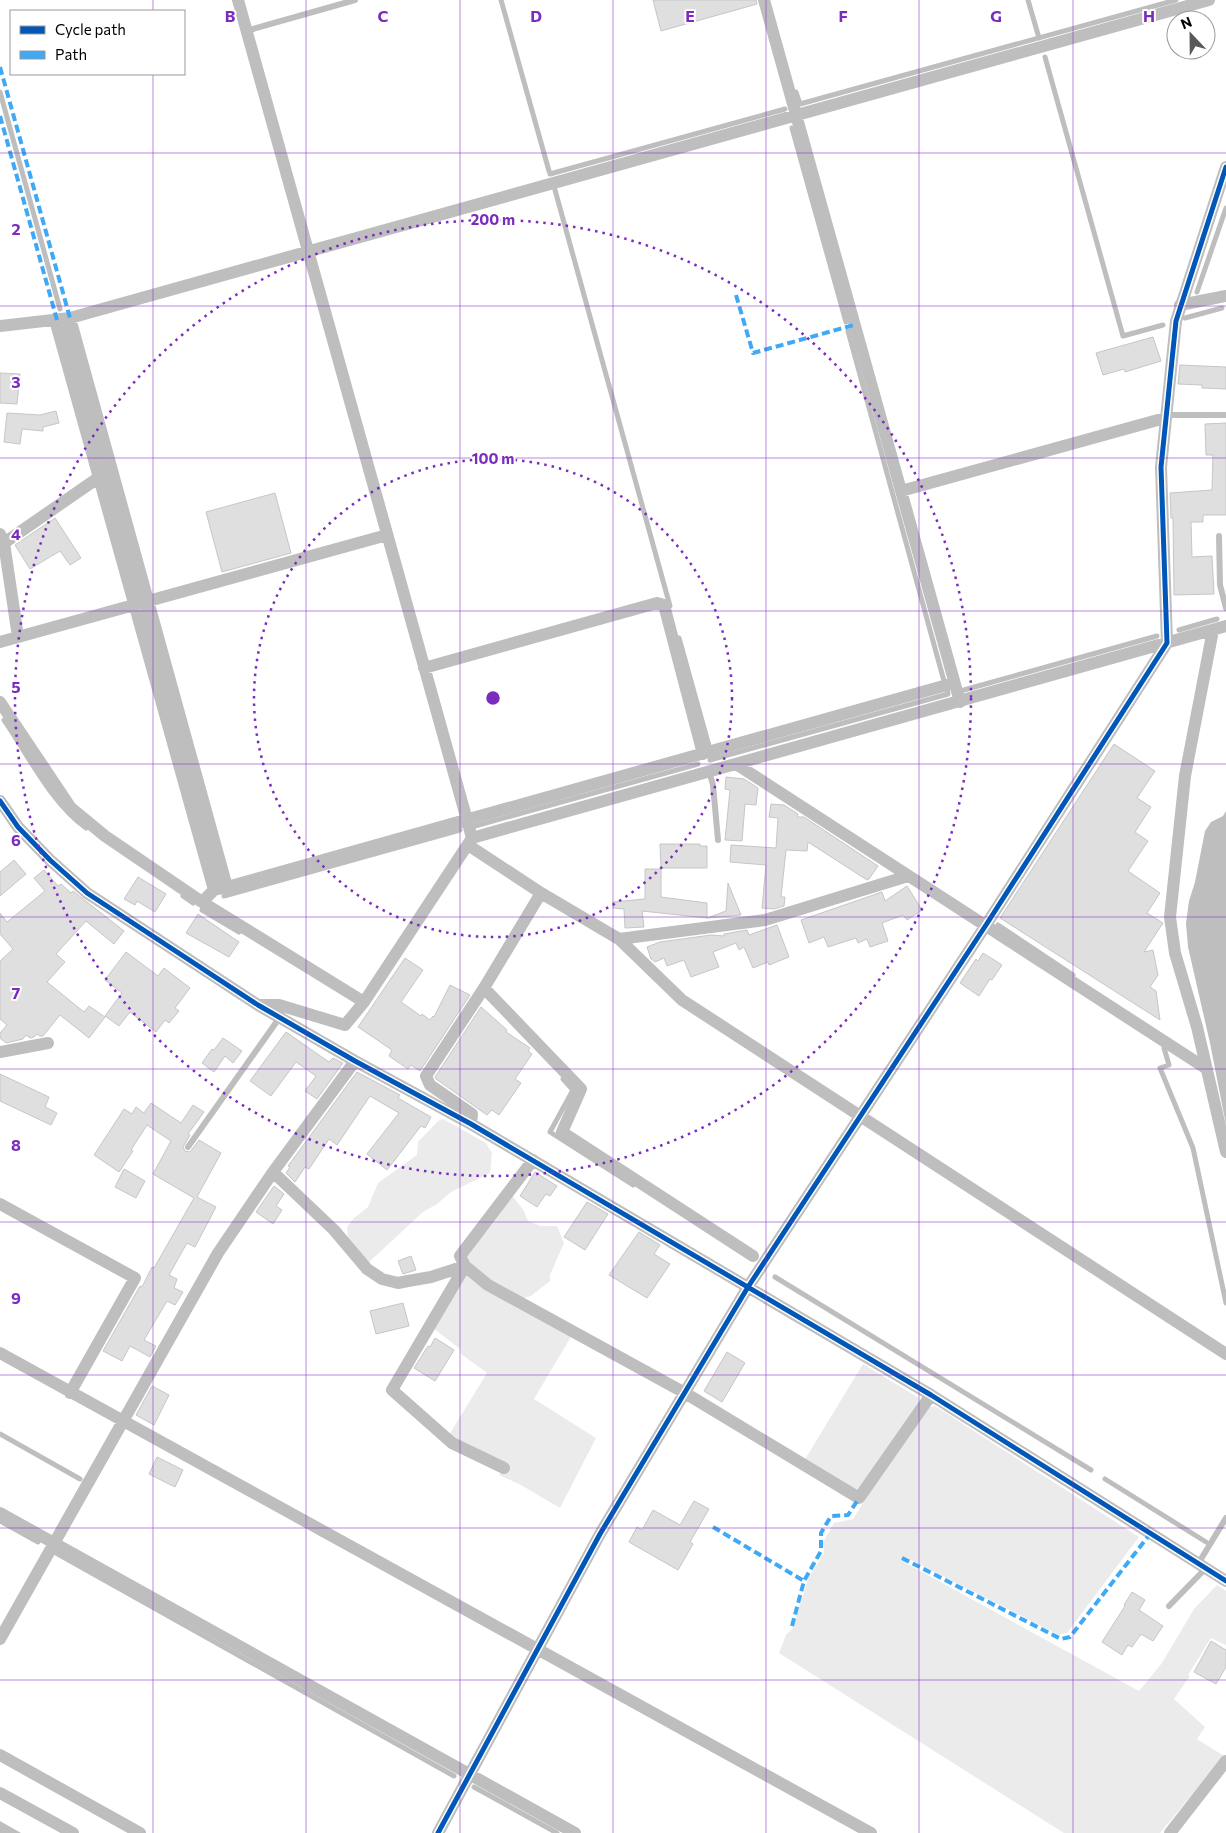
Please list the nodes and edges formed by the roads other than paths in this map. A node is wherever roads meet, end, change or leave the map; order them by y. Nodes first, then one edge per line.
1 (238, 0) edge
2 (355, 0) edge
3 (764, 0) edge
4 (1209, 0) edge
5 (246, 31) junction
6 (796, 116) junction
7 (1226, 167) edge
8 (307, 251) junction
9 (1226, 296) edge
10 (1180, 305) junction
11 (70, 318) junction
12 (55, 320) junction
13 (0, 326) edge
14 (1226, 415) edge
15 (1165, 417) junction
16 (98, 478) junction
17 (901, 491) junction
18 (387, 535) junction
19 (1219, 536) dead end
20 (2, 538) edge
21 (148, 602) junction
22 (134, 606) junction
23 (1226, 608) edge
24 (1226, 626) edge
25 (1213, 630) junction
26 (18, 637) junction
27 (0, 642) edge
28 (1167, 643) junction
29 (424, 668) junction
30 (954, 683) junction
31 (0, 702) edge
32 (960, 702) junction
33 (703, 754) junction
34 (736, 764) junction
35 (709, 771) junction
36 (0, 801) edge
37 (467, 819) junction
38 (718, 840) dead end
39 (470, 842) junction
40 (908, 876) junction
41 (227, 887) junction
42 (214, 890) junction
43 (541, 893) junction
44 (202, 902) junction
45 (986, 925) junction
46 (619, 939) junction
47 (484, 988) junction
48 (364, 1002) junction
49 (258, 1005) junction
50 (280, 1018) junction
51 (48, 1043) dead end
52 (0, 1052) edge
53 (355, 1062) junction
54 (1208, 1069) junction
55 (860, 1116) junction
56 (471, 1124) junction
57 (188, 1147) dead end
58 (1226, 1152) edge
59 (532, 1160) junction
60 (273, 1172) junction
61 (0, 1204) edge
62 (753, 1256) dead end
63 (465, 1266) junction
64 (748, 1287) junction
65 (0, 1353) edge
66 (1226, 1354) edge
67 (70, 1392) junction
68 (685, 1393) junction
69 (930, 1395) junction
70 (122, 1421) junction
71 (504, 1468) dead end
72 (0, 1513) edge
73 (1226, 1518) edge
74 (53, 1543) junction
75 (1202, 1566) junction
76 (1226, 1581) edge
77 (1169, 1606) dead end
78 (0, 1639) edge
79 (537, 1650) junction
80 (0, 1755) edge
81 (1226, 1761) edge
82 (470, 1774) junction
83 (0, 1794) edge
84 (72, 1833) edge
85 (140, 1833) edge
86 (438, 1833) edge
87 (575, 1833) edge
88 (871, 1833) edge
89 (1170, 1833) edge

1 - 5 street
2 - 5 lane
3 - 6 street
4 - 6 street
5 - 8 street
6 - 8 street
6 - 17 street
7 - 10 street
8 - 11 street
8 - 18 street
9 - 10 street
10 - 15 street
11 - 12 street
11 - 21 street
12 - 13 street
12 - 16 street
14 - 15 lane
15 - 17 street
15 - 28 street
16 - 20 street
16 - 22 street
17 - 30 street
18 - 21 street
18 - 29 street
19 - 23 lane
20 - 26 street
21 - 22 street
21 - 41 street
22 - 26 street
22 - 42 street
24 - 25 street
25 - 28 street
25 - 54 street
26 - 27 street
28 - 32 street
28 - 45 street
29 - 33 street
29 - 37 street
30 - 32 street
30 - 33 street
31 - 44 street
32 - 34 street
33 - 37 street
34 - 35 street
34 - 40 street
35 - 38 lane
35 - 39 street
36 - 49 street
37 - 39 street
37 - 41 street
39 - 43 street
39 - 48 street
40 - 45 street
40 - 46 street
41 - 42 street
42 - 44 street
43 - 46 street
43 - 47 street
44 - 48 street
45 - 54 street
45 - 55 street
46 - 55 street
47 - 56 street
47 - 62 street
48 - 49 street
49 - 50 street
50 - 53 street
50 - 57 lane
51 - 52 street
53 - 56 street
53 - 60 street
54 - 58 street
55 - 64 street
55 - 66 street
56 - 59 street
59 - 63 street
59 - 64 street
60 - 63 street
60 - 70 street
61 - 67 street
63 - 68 street
63 - 71 street
64 - 68 street
64 - 69 street
65 - 67 street
67 - 70 street
68 - 69 street
68 - 79 street
69 - 75 street
70 - 74 street
70 - 79 street
72 - 74 street
73 - 75 lane
74 - 78 street
74 - 82 street
75 - 76 street
75 - 77 lane
79 - 82 street
79 - 88 street
80 - 85 street
81 - 89 street
82 - 86 street
82 - 87 street
83 - 84 street

